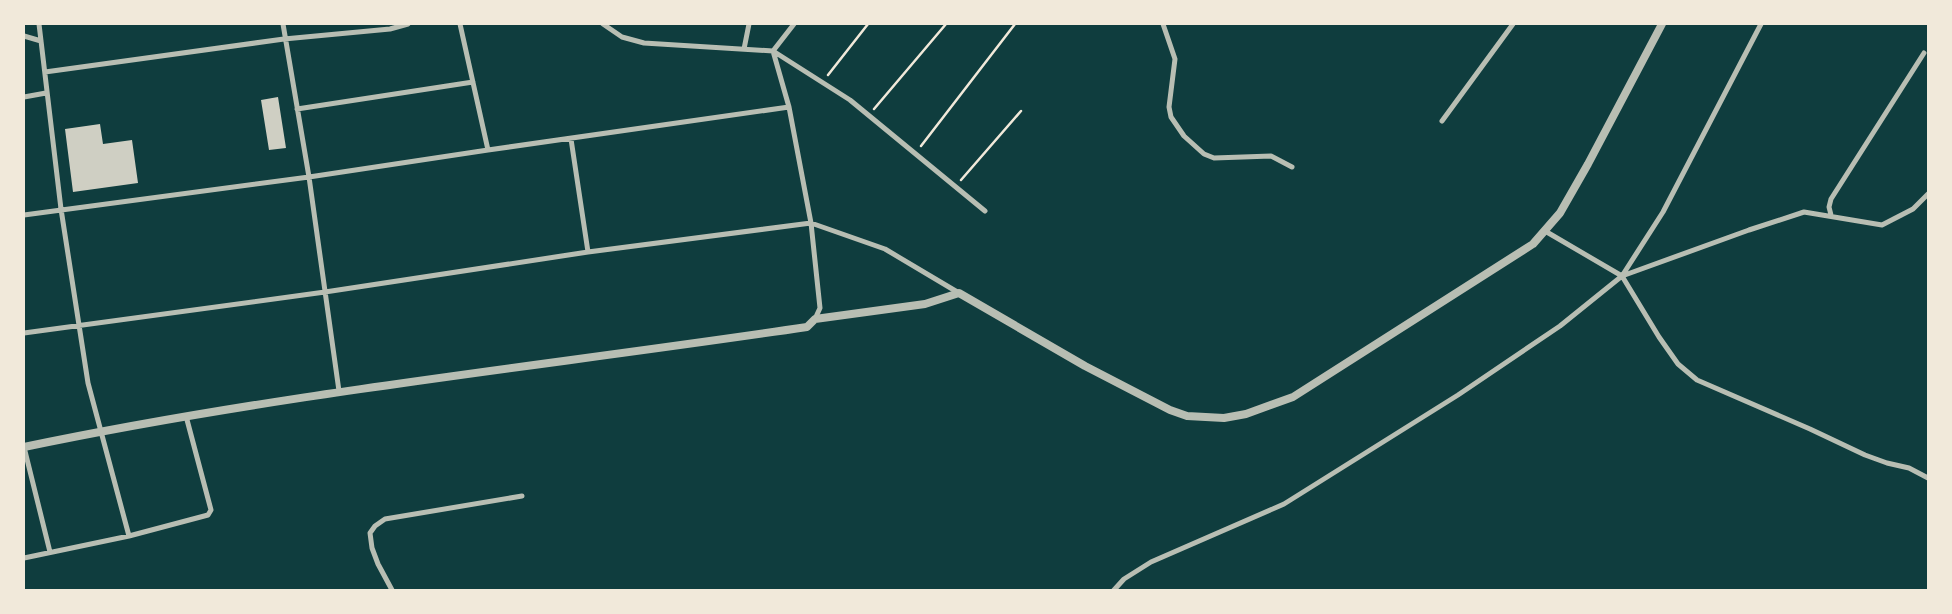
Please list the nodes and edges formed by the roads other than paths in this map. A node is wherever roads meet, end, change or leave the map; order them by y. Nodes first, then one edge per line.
1 (39, 24) edge
2 (283, 24) edge
3 (394, 24) edge
4 (408, 24) edge
5 (460, 24) edge
6 (603, 24) edge
7 (749, 24) edge
8 (794, 24) edge
9 (1163, 24) edge
10 (1513, 24) edge
11 (1662, 24) edge
12 (1761, 24) edge
13 (390, 29) junction
14 (24, 36) edge
15 (284, 39) junction
16 (41, 41) junction
17 (744, 49) junction
18 (773, 51) junction
19 (1924, 53) dead end
20 (45, 72) junction
21 (472, 82) junction
22 (46, 93) junction
23 (24, 97) edge
24 (789, 107) junction
25 (297, 109) junction
26 (1442, 121) dead end
27 (571, 139) junction
28 (488, 150) junction
29 (1292, 167) dead end
30 (309, 177) junction
31 (1928, 194) edge
32 (61, 209) junction
33 (985, 211) dead end
34 (24, 215) edge
35 (1831, 215) junction
36 (811, 223) junction
37 (1545, 231) junction
38 (588, 252) junction
39 (1622, 276) junction
40 (325, 292) junction
41 (959, 293) junction
42 (815, 319) junction
43 (78, 326) junction
44 (24, 333) edge
45 (340, 391) junction
46 (186, 416) junction
47 (101, 431) junction
48 (24, 447) edge
49 (1928, 478) edge
50 (522, 496) dead end
51 (129, 536) junction
52 (50, 552) junction
53 (24, 558) edge
54 (392, 590) edge
55 (1114, 590) edge

1 - 16 street
2 - 15 street
3 - 13 street
4 - 13 street
5 - 21 street
6 - 17 street
7 - 17 street
8 - 18 street
9 - 29 street
10 - 26 street
11 - 37 street
12 - 39 street
13 - 15 street
14 - 16 street
15 - 20 street
15 - 25 street
16 - 20 street
17 - 18 street
18 - 24 street
18 - 33 street
19 - 35 street
20 - 22 street
21 - 25 street
21 - 28 street
22 - 23 street
22 - 32 street
24 - 27 street
24 - 36 street
25 - 30 street
27 - 28 street
27 - 38 street
28 - 30 street
30 - 32 street
30 - 40 street
31 - 35 street
32 - 34 street
32 - 43 street
35 - 39 street
36 - 38 street
36 - 41 street
36 - 42 street
37 - 39 street
37 - 41 street
38 - 40 street
39 - 49 street
39 - 55 street
40 - 43 street
40 - 45 street
41 - 42 street
42 - 45 street
43 - 44 street
43 - 47 street
45 - 46 street
46 - 47 street
46 - 51 street
47 - 48 street
47 - 51 street
48 - 52 street
50 - 54 street
51 - 52 street
52 - 53 street

